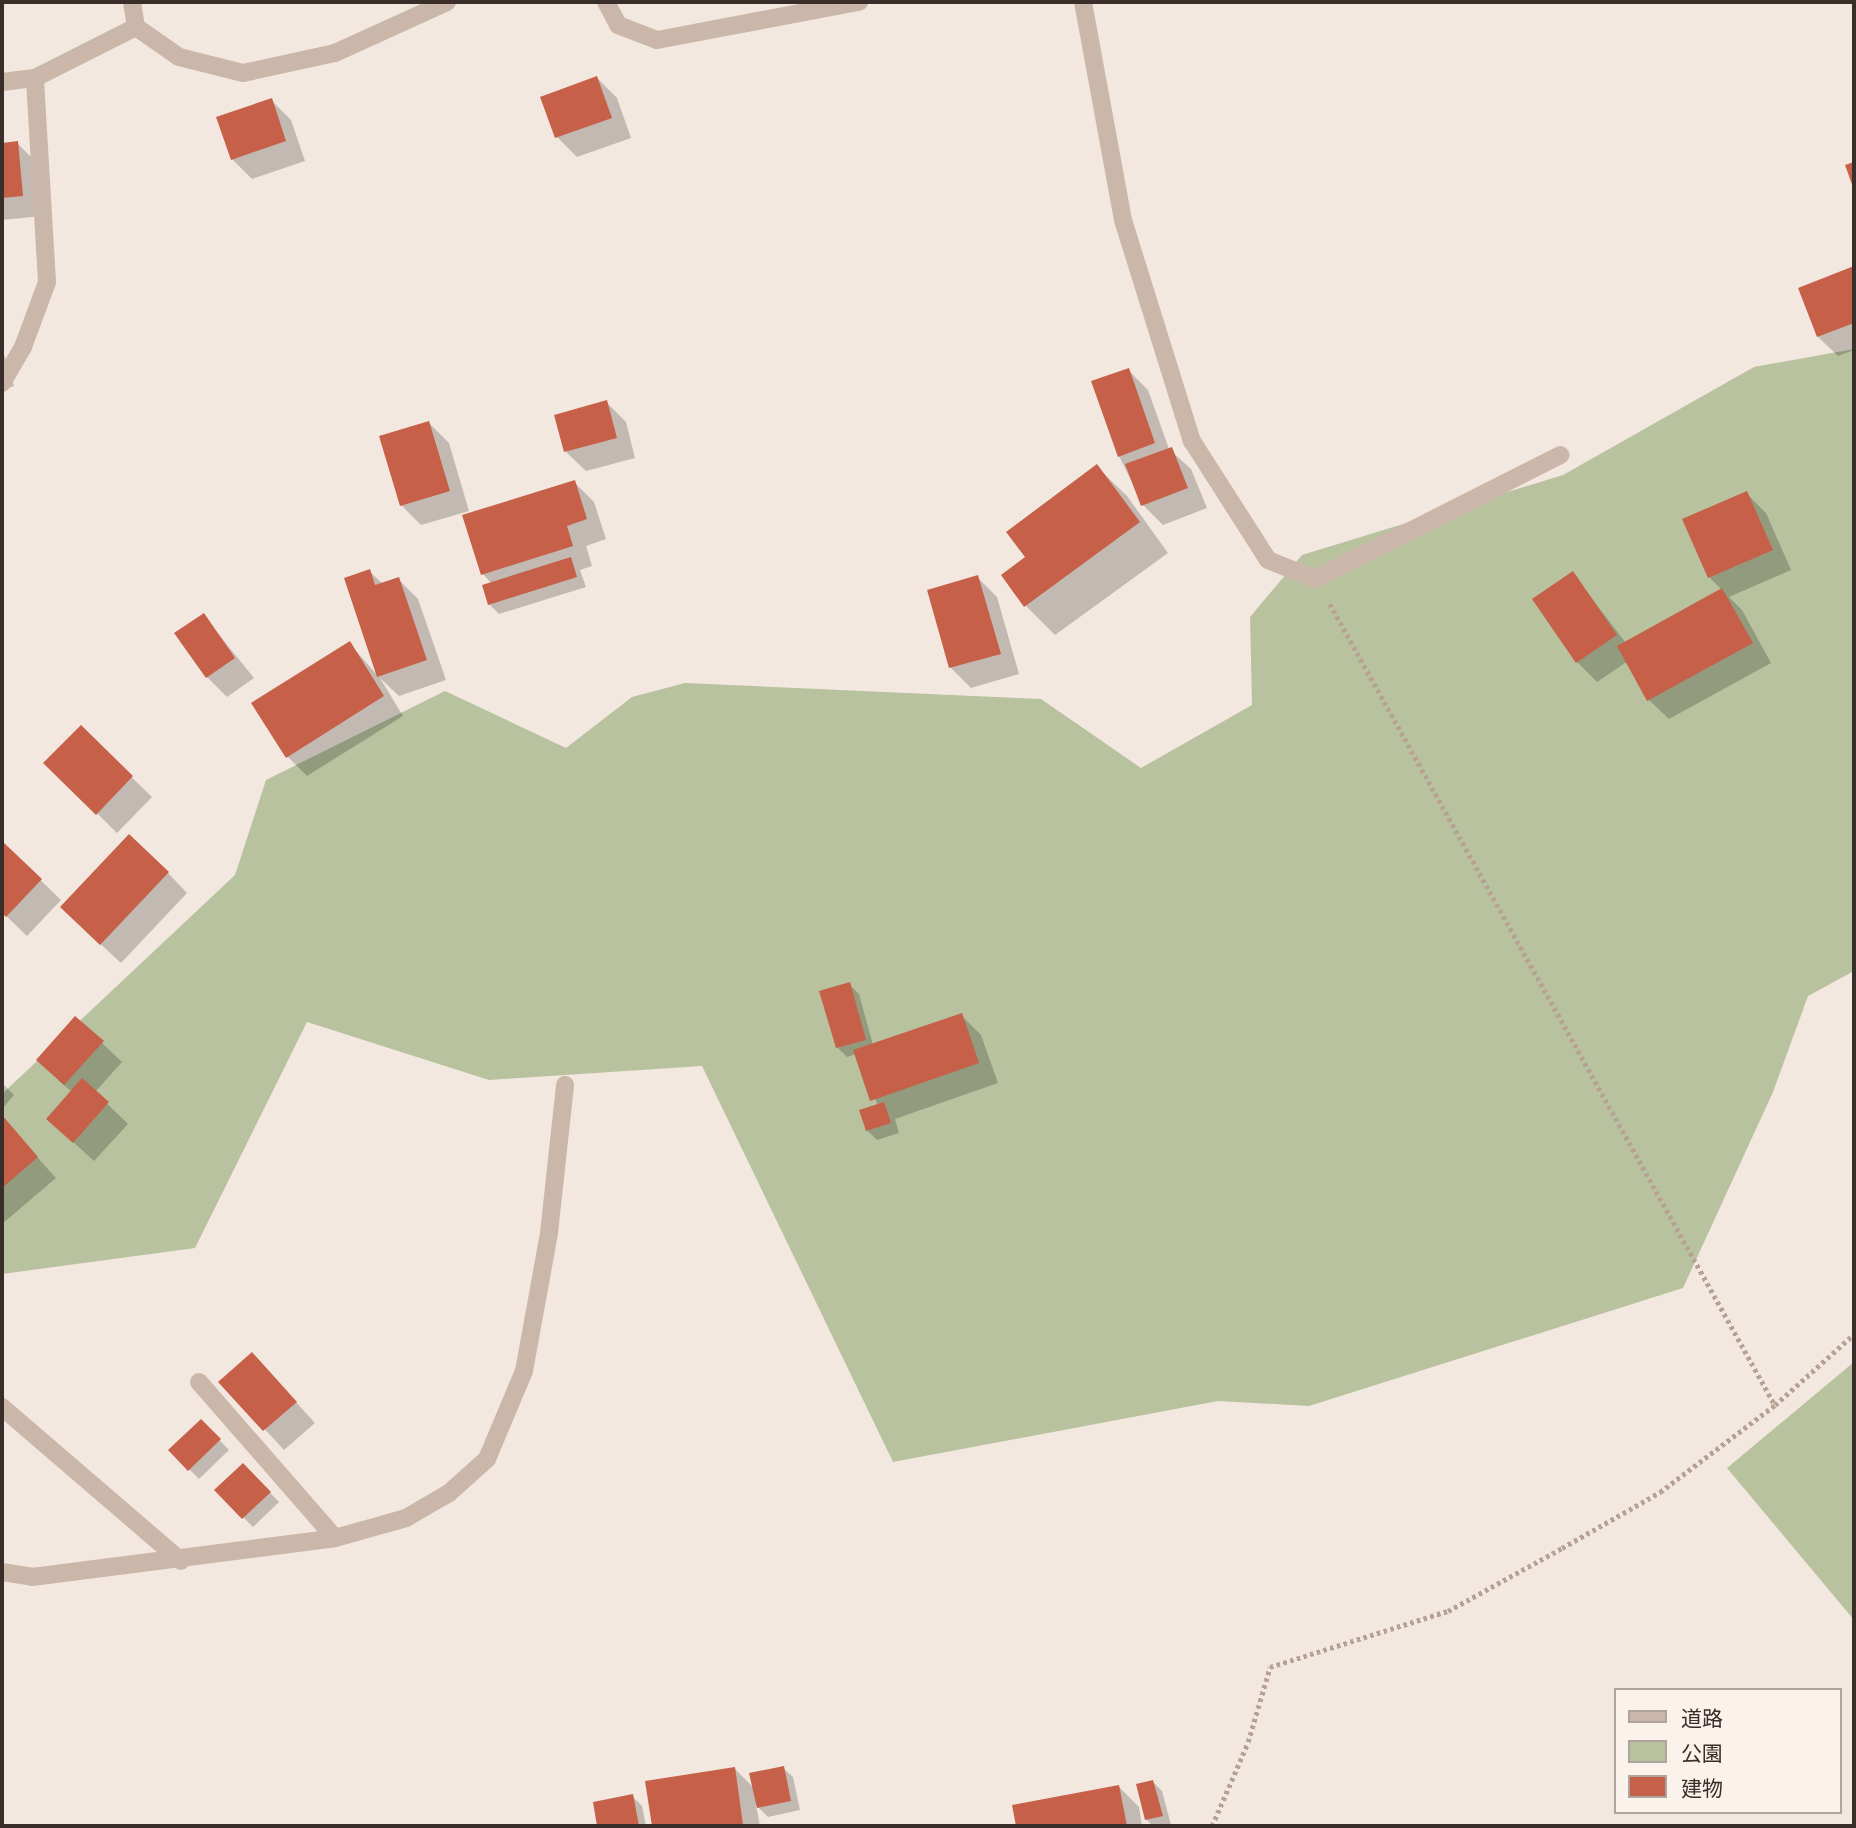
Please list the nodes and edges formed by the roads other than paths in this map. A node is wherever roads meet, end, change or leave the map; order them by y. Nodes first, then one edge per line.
1 (132, 2) edge
2 (447, 2) edge
3 (606, 2) edge
4 (859, 2) edge
5 (1083, 2) edge
6 (136, 27) junction
7 (34, 78) junction
8 (2, 82) edge
9 (2, 383) edge
10 (1560, 455) dead end
11 (565, 1085) dead end
12 (199, 1382) dead end
13 (2, 1407) edge
14 (335, 1538) junction
15 (181, 1561) junction
16 (2, 1572) edge

1 - 6 street
2 - 6 street
3 - 4 street
5 - 10 street
6 - 7 street
7 - 8 street
7 - 9 street
11 - 14 street
12 - 14 street
13 - 15 street
14 - 15 street
15 - 16 street

